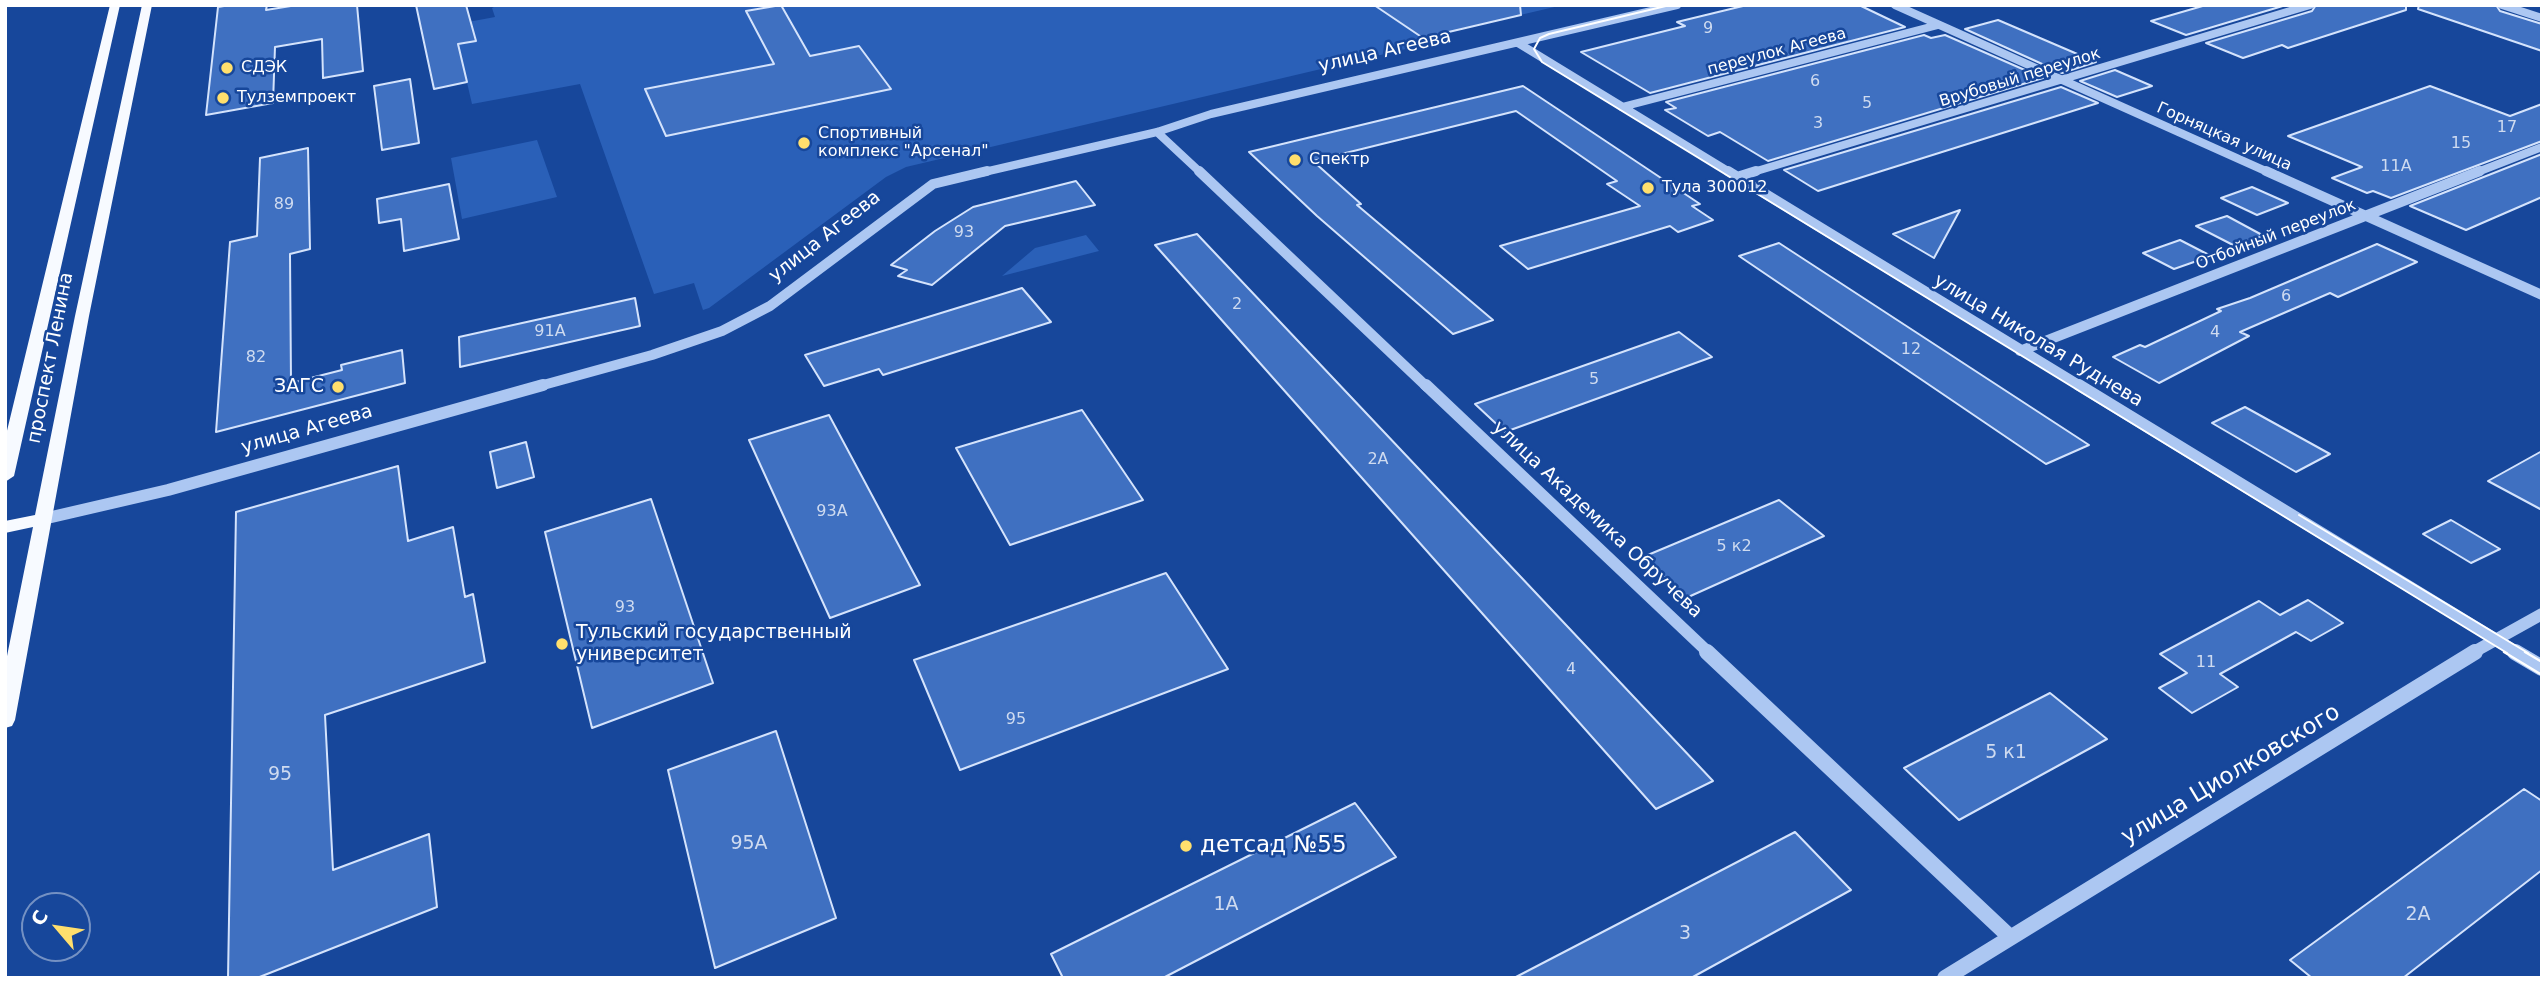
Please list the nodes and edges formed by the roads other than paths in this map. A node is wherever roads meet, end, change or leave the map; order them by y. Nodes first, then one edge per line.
1 (116, 5) edge
2 (147, 5) edge
3 (1677, 5) edge
4 (1895, 5) edge
5 (2311, 5) edge
6 (2502, 5) edge
7 (2542, 18) edge
8 (1938, 25) junction
9 (1518, 43) junction
10 (2062, 80) junction
11 (1622, 107) junction
12 (1157, 132) junction
13 (2542, 147) edge
14 (1737, 177) junction
15 (2367, 216) junction
16 (2542, 295) edge
17 (2020, 351) junction
18 (5, 475) edge
19 (43, 519) junction
20 (5, 527) edge
21 (2542, 614) edge
22 (2495, 639) junction
23 (2542, 668) edge
24 (5, 720) edge
25 (2010, 937) junction
26 (1945, 978) edge

1 - 18 main road, проспект Ленина
2 - 19 main road, проспект Ленина
3 - 9 street, улица Агеева
4 - 8 street, Горняцкая улица
5 - 10 street, Врубовый переулок
6 - 7 street
8 - 10 street, Горняцкая улица
8 - 11 street, переулок Агеева
9 - 11 street, улица Николая Руднева
9 - 12 street, улица Агеева
10 - 14 street, Врубовый переулок
10 - 15 street, Горняцкая улица
11 - 14 street, улица Николая Руднева
12 - 19 street, улица Агеева
12 - 25 street, улица Академика Обручева
13 - 15 street, Отбойный переулок
14 - 17 street, улица Николая Руднева
15 - 16 street, Горняцкая улица
15 - 17 street, Отбойный переулок
17 - 22 street, улица Николая Руднева
19 - 20 main road, улица Агеева
19 - 24 main road, проспект Ленина
21 - 22 street, улица Циолковского
22 - 23 street, улица Николая Руднева
22 - 25 street, улица Циолковского
25 - 26 street, улица Циолковского

